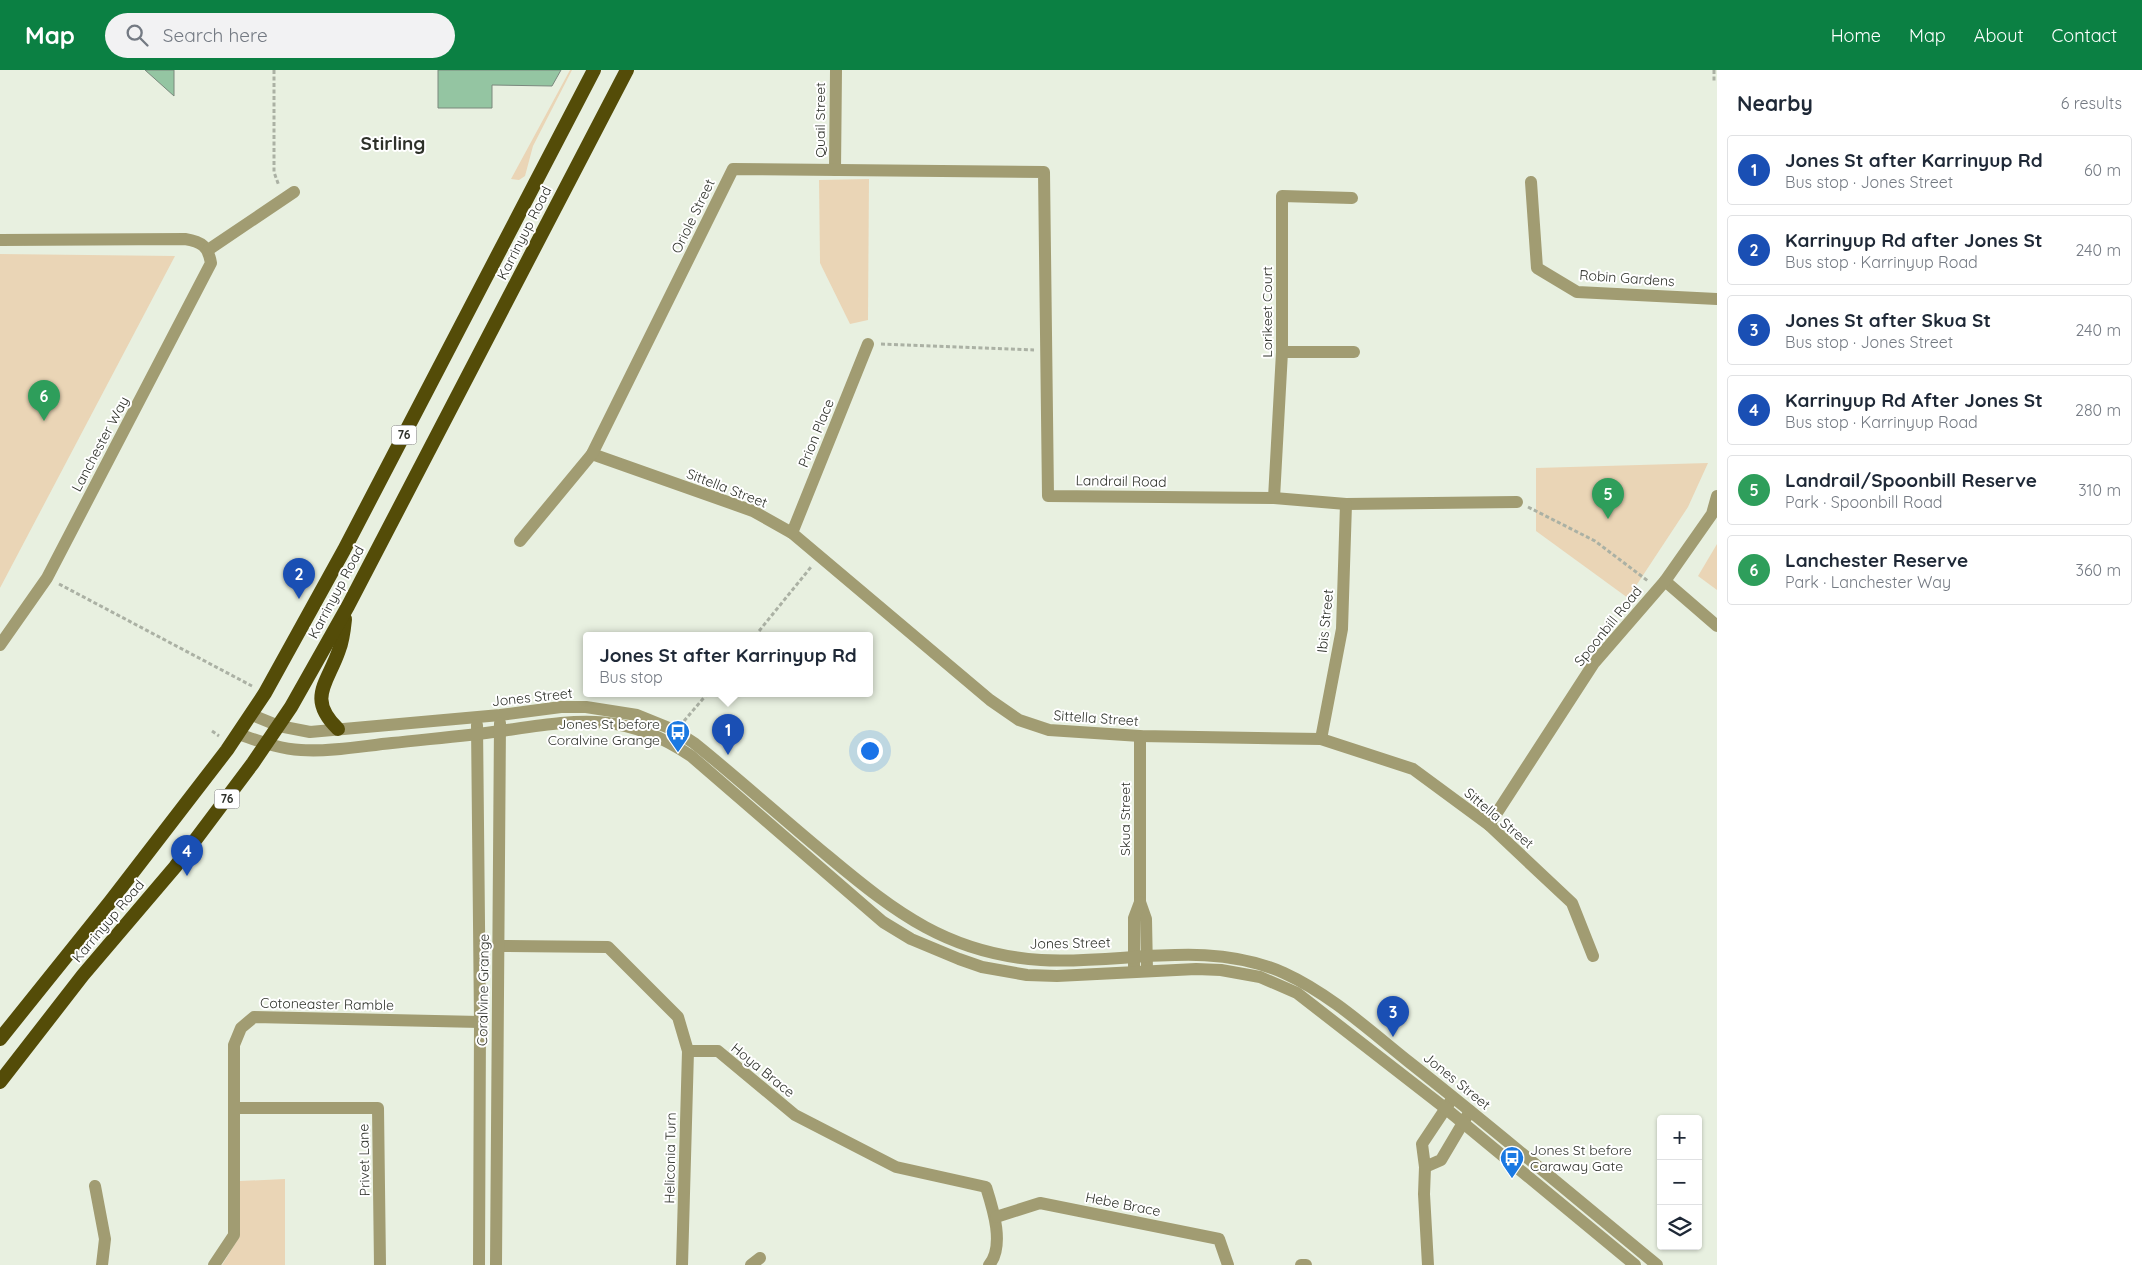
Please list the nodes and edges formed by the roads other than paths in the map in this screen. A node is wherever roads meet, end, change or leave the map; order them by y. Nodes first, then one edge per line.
1 (586, 70) edge
2 (594, 70) edge
3 (627, 70) edge
4 (836, 70) edge
5 (575, 106) junction
6 (835, 170) junction
7 (1044, 172) joint
8 (1531, 182) dead end
9 (289, 196) road end
10 (1352, 198) dead end
11 (0, 240) edge
12 (208, 250) junction
13 (1717, 299) edge
14 (868, 344) road end
15 (1282, 352) junction
16 (1354, 352) dead end
17 (592, 454) junction
18 (1717, 496) edge
19 (1274, 498) junction
20 (1517, 502) road end
21 (1346, 504) junction
22 (792, 533) junction
23 (520, 541) dead end
24 (1662, 585) junction
25 (348, 606) junction
26 (1717, 626) edge
27 (0, 645) edge
28 (252, 715) junction
29 (500, 715) junction
30 (476, 717) junction
31 (279, 726) junction
32 (338, 729) junction
33 (500, 731) junction
34 (477, 733) junction
35 (238, 734) junction
36 (1140, 736) junction
37 (1321, 739) junction
38 (266, 744) junction
39 (1489, 825) junction
40 (1140, 902) junction
41 (499, 946) junction
42 (1148, 955) junction
43 (1134, 956) junction
44 (1594, 956) dead end
45 (1148, 971) junction
46 (1134, 972) junction
47 (50, 1018) junction
48 (480, 1022) junction
49 (0, 1039) edge
50 (688, 1051) junction
51 (0, 1069) edge
52 (0, 1082) edge
53 (1454, 1097) junction
54 (234, 1108) junction
55 (1445, 1108) junction
56 (1470, 1111) junction
57 (1462, 1123) junction
58 (1426, 1167) junction
59 (96, 1186) dead end
60 (996, 1217) junction
61 (102, 1265) edge
62 (214, 1265) edge
63 (380, 1265) edge
64 (479, 1265) edge
65 (496, 1265) edge
66 (682, 1265) edge
67 (990, 1265) edge
68 (1228, 1265) edge
69 (1301, 1265) edge
70 (1306, 1265) edge
71 (1428, 1265) edge
72 (1636, 1265) edge
73 (1657, 1265) edge

1 - 5 highway
2 - 5 highway, Karrinyup Road / 76
3 - 25 highway, Karrinyup Road / 76
4 - 6 street, Quail Street
5 - 28 highway, Karrinyup Road / 76
6 - 7 street, Oriole Street
6 - 17 street, Oriole Street
7 - 19 street, Landrail Road
8 - 13 street, Robin Gardens
9 - 12 street
10 - 15 street, Lorikeet Court
11 - 12 street
12 - 27 street, Lanchester Way
14 - 22 street, Prion Place
15 - 16 street
15 - 19 street, Lorikeet Court
17 - 22 street, Sittella Street
17 - 23 street, Oriole Street
18 - 24 street, Spoonbill Road
19 - 21 street, Landrail Road
20 - 21 street, Landrail Road
21 - 37 street, Ibis Street
22 - 36 street, Sittella Street
24 - 26 street
24 - 39 street, Spoonbill Road
25 - 31 highway, Karrinyup Road / 76
25 - 32 highway
28 - 31 street, Jones Street
28 - 35 highway, Karrinyup Road / 76
29 - 30 street, Jones Street
29 - 33 street, Coralvine Grange
29 - 43 street, Jones Street
30 - 32 street, Jones Street
30 - 34 street, Coralvine Grange
31 - 32 street, Jones Street
31 - 38 highway, Karrinyup Road / 76
33 - 34 street, Jones Street
33 - 41 street, Coralvine Grange
33 - 46 street, Jones Street
34 - 38 street, Jones Street
34 - 48 street, Coralvine Grange
35 - 38 street, Jones Street
35 - 49 highway, Karrinyup Road / 76
36 - 37 street, Sittella Street
36 - 40 street, Skua Street
37 - 39 street, Sittella Street
38 - 47 highway, Karrinyup Road / 76
39 - 44 street, Sittella Street
40 - 42 street, Skua Street
40 - 43 street, Skua Street
41 - 50 street
41 - 65 street, Coralvine Grange
42 - 43 street, Jones Street
42 - 45 street, Skua Street
42 - 53 street, Jones Street
43 - 46 street, Skua Street
45 - 46 street, Jones Street
45 - 55 street, Jones Street
47 - 51 highway
47 - 52 highway, Karrinyup Road / 76
48 - 54 street, Cotoneaster Ramble
48 - 64 street, Coralvine Grange
50 - 60 street, Hoya Brace
50 - 66 street, Heliconia Turn
53 - 55 street
53 - 56 street, Jones Street
54 - 62 street, Cotoneaster Ramble
54 - 63 street, Privet Lane
55 - 57 street, Jones Street
55 - 58 street
56 - 57 street
56 - 73 street, Jones Street
57 - 58 street
57 - 72 street, Jones Street
58 - 71 street
59 - 61 street
60 - 67 street
60 - 68 street, Hebe Brace
69 - 70 street

